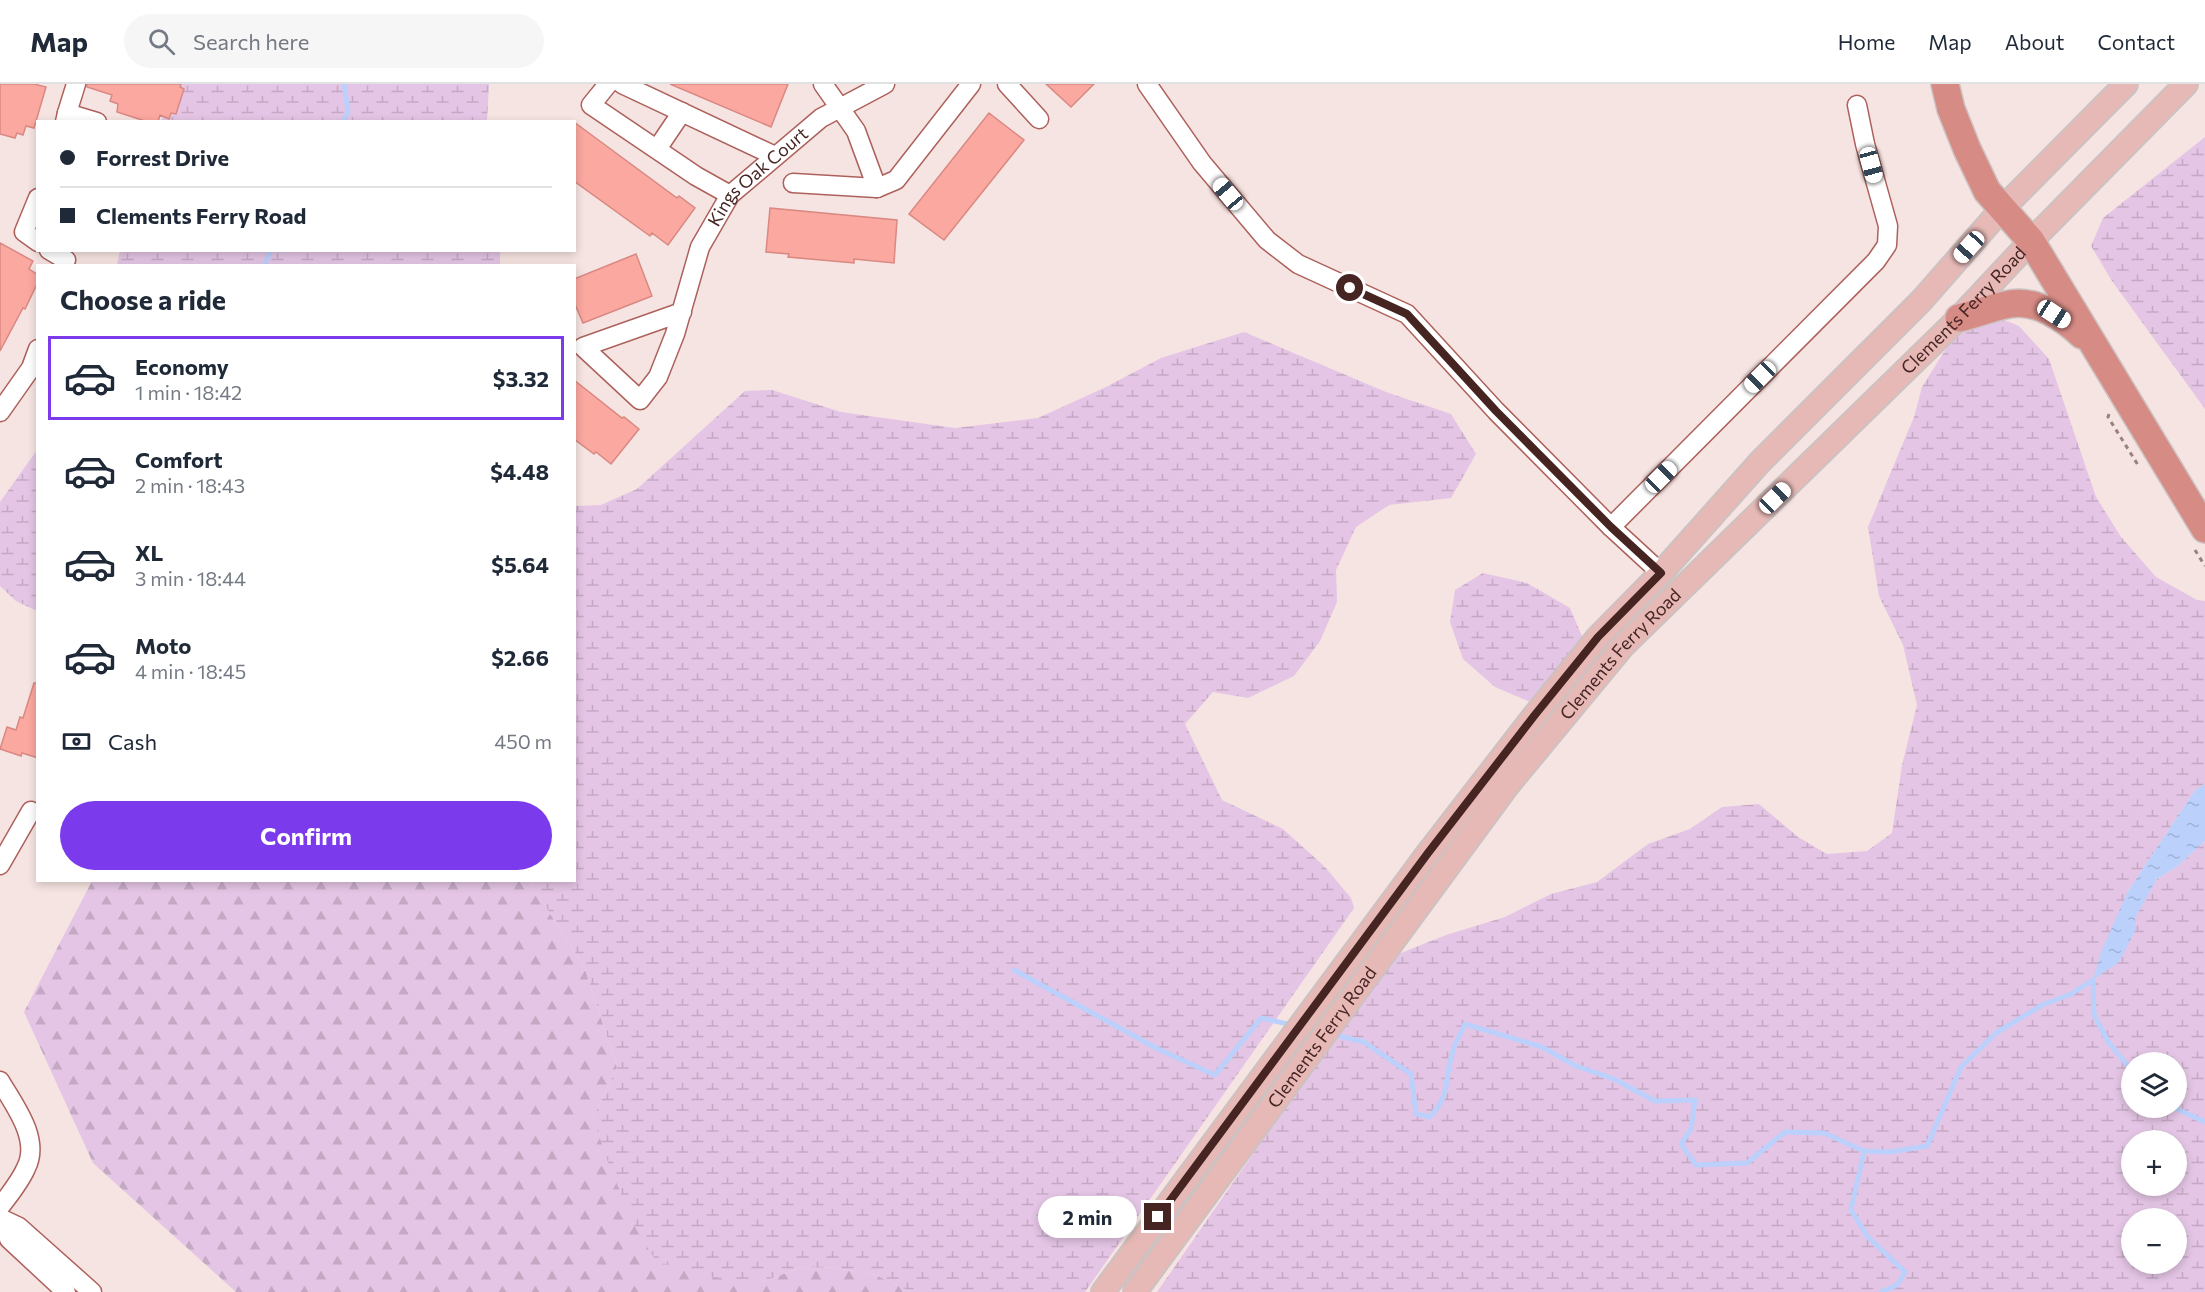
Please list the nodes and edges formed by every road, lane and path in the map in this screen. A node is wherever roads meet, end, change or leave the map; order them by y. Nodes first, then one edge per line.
1 (76, 84) edge
2 (608, 84) edge
3 (622, 84) edge
4 (823, 84) edge
5 (885, 84) edge
6 (971, 84) edge
7 (1007, 84) edge
8 (1147, 84) edge
9 (1945, 84) edge
10 (2126, 84) edge
11 (2186, 84) edge
12 (1857, 105) dead end
13 (840, 108) junction
14 (682, 112) junction
15 (66, 118) edge
16 (1039, 118) dead end
17 (82, 120) edge
18 (657, 150) junction
19 (775, 156) junction
20 (793, 183) dead end
21 (878, 188) junction
22 (730, 195) junction
23 (36, 203) edge
24 (2003, 208) junction
25 (36, 241) edge
26 (2031, 241) junction
27 (53, 252) edge
28 (68, 259) edge
29 (682, 312) junction
30 (1959, 318) junction
31 (2092, 344) junction
32 (36, 354) edge
33 (0, 412) edge
34 (1611, 527) junction
35 (2205, 529) edge
36 (1661, 573) junction
37 (32, 811) dead end
38 (0, 865) edge
39 (0, 1081) edge
40 (2, 1216) edge
41 (66, 1292) edge
42 (92, 1292) edge
43 (1103, 1292) edge
44 (1135, 1292) edge

1 - 15 street
2 - 18 street
3 - 14 street
4 - 13 street
5 - 13 street, Kings Oak Court
6 - 21 street
7 - 16 street
8 - 34 street
9 - 24 highway
10 - 24 main road, Clements Ferry Road
11 - 26 main road, Clements Ferry Road
12 - 34 street
13 - 19 street, Kings Oak Court
13 - 21 street
14 - 18 street
14 - 19 street
15 - 17 street
18 - 22 street
19 - 22 street, Kings Oak Court
20 - 21 street
22 - 29 street, Kings Oak Court
23 - 25 street
24 - 26 highway
24 - 36 main road, Clements Ferry Road
26 - 30 main road, Clements Ferry Road
26 - 31 highway
27 - 28 street
29 - 29 street, Kings Oak Court
30 - 31 highway
30 - 44 main road, Clements Ferry Road
31 - 35 highway
32 - 33 street
34 - 36 street
36 - 43 main road, Clements Ferry Road
37 - 38 street
39 - 40 street
40 - 41 street
40 - 42 street

